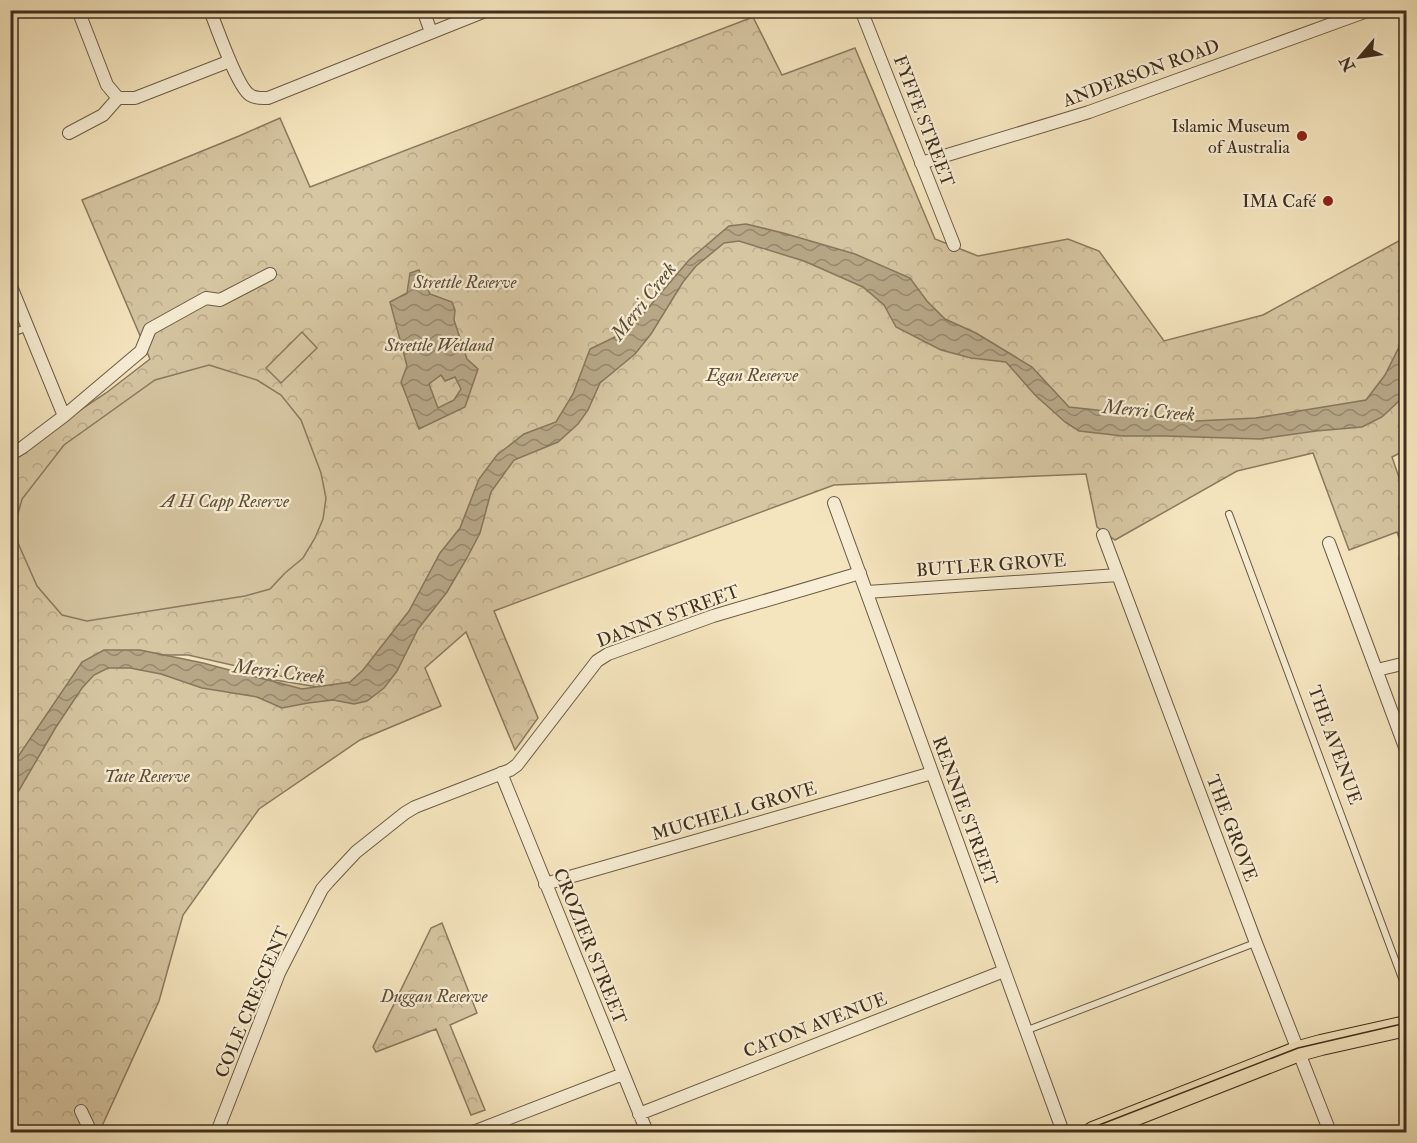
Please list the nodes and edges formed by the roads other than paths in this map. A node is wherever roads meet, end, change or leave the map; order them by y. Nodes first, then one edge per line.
1 (78, 10) edge
2 (210, 10) edge
3 (423, 10) edge
4 (488, 10) edge
5 (861, 10) edge
6 (1370, 10) edge
7 (431, 32) junction
8 (230, 61) junction
9 (118, 98) junction
10 (69, 133) dead end
11 (921, 164) junction
12 (954, 245) dead end
13 (270, 274) dead end
14 (10, 284) edge
15 (28, 327) junction
16 (10, 334) edge
17 (64, 416) junction
18 (10, 455) edge
19 (834, 503) dead end
20 (1229, 514) dead end
21 (1103, 535) dead end
22 (1329, 543) dead end
23 (860, 573) junction
24 (1118, 575) junction
25 (867, 592) junction
26 (1407, 663) edge
27 (1377, 670) junction
28 (1407, 750) edge
29 (501, 773) junction
30 (932, 773) junction
31 (545, 884) junction
32 (1256, 943) junction
33 (1004, 971) junction
34 (1407, 989) edge
35 (1407, 1026) edge
36 (1025, 1030) junction
37 (1299, 1051) junction
38 (623, 1074) junction
39 (81, 1111) dead end
40 (639, 1114) junction
41 (91, 1132) edge
42 (217, 1132) edge
43 (473, 1132) edge
44 (647, 1132) edge
45 (1063, 1132) edge
46 (1093, 1132) edge
47 (1330, 1132) edge

1 - 9 street
2 - 8 street
3 - 7 street
4 - 7 street
5 - 11 street, FYFFE STREET
6 - 11 street, ANDERSON ROAD
7 - 8 street
8 - 9 street
9 - 10 street
11 - 12 street, FYFFE STREET
13 - 17 street
14 - 15 street
15 - 16 lane
15 - 17 street
17 - 18 street
19 - 23 street, RENNIE STREET
20 - 34 lane, THE AVENUE
21 - 24 street, THE GROVE
22 - 27 street
23 - 25 street, RENNIE STREET
23 - 29 street, DANNY STREET
24 - 25 street, BUTLER GROVE
24 - 32 street, THE GROVE
25 - 30 street, RENNIE STREET
26 - 27 street
27 - 28 street
29 - 31 street, CROZIER STREET
29 - 42 street, COLE CRESCENT
30 - 31 street, MUCHELL GROVE
30 - 33 street, RENNIE STREET
31 - 38 street, CROZIER STREET
32 - 36 lane
32 - 37 street, THE GROVE
33 - 36 street, RENNIE STREET
33 - 40 street, CATON AVENUE
35 - 37 main road
36 - 45 street, RENNIE STREET
37 - 46 main road
37 - 47 street, THE GROVE
38 - 40 street, CROZIER STREET
38 - 43 street
39 - 41 street
40 - 44 street, CROZIER STREET

